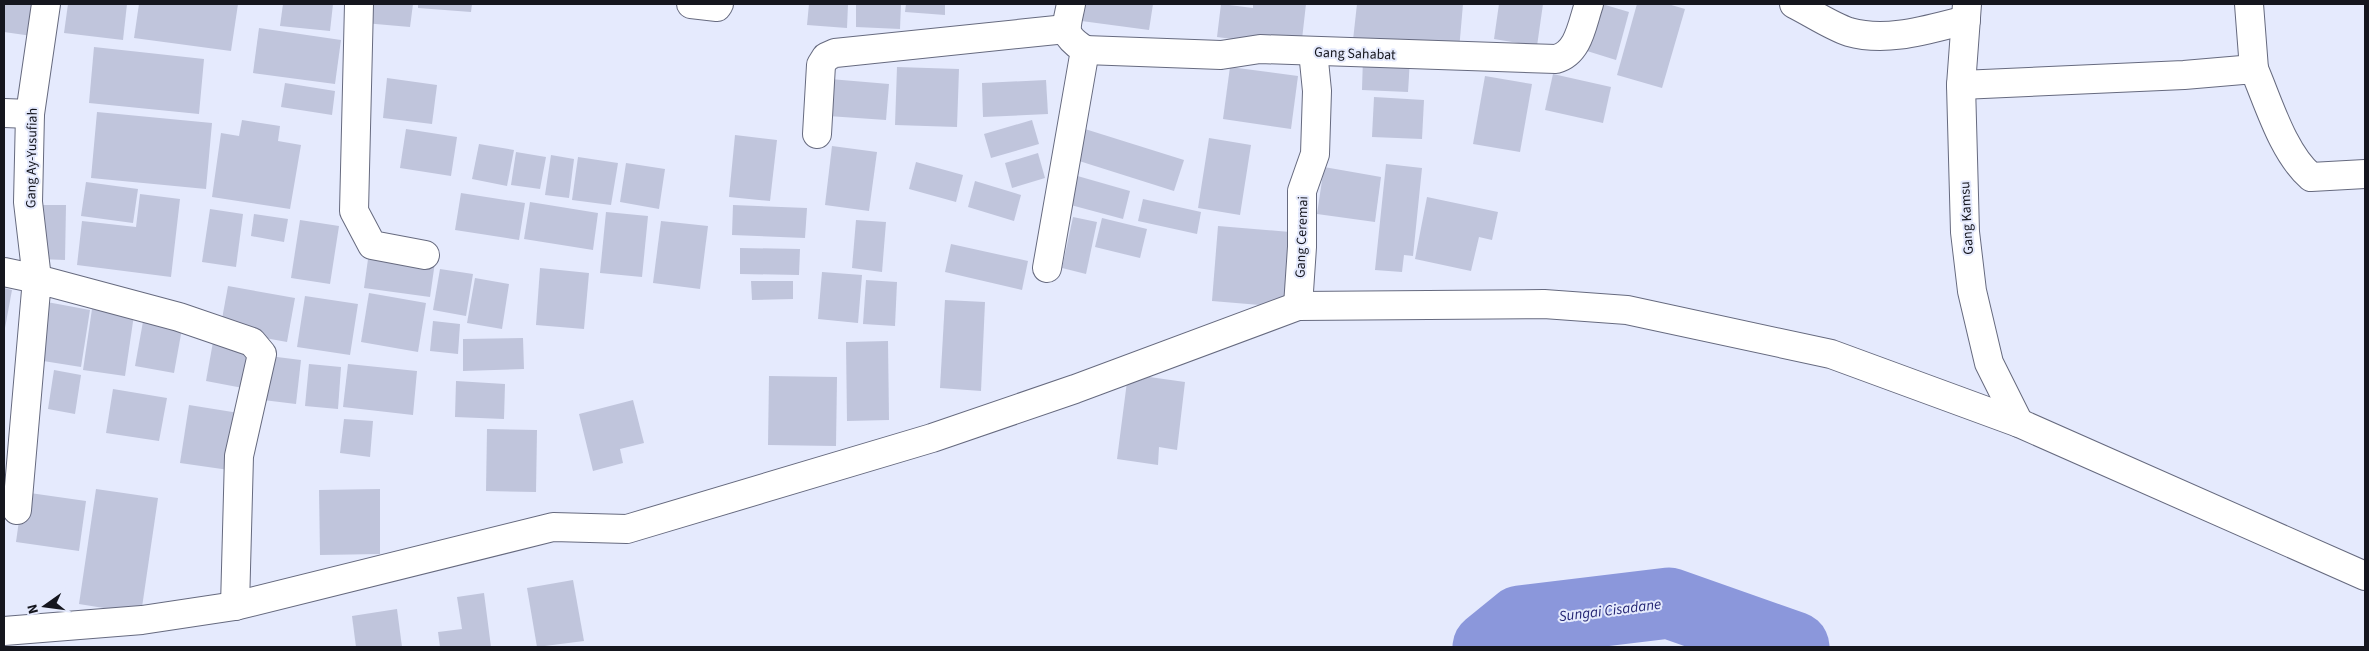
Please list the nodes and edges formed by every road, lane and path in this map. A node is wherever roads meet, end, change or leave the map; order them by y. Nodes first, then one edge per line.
1 (46, 4) edge
2 (359, 4) edge
3 (691, 4) edge
4 (719, 4) edge
5 (1589, 4) edge
6 (1794, 4) edge
7 (2249, 4) edge
8 (1967, 12) edge
9 (1068, 16) edge
10 (1085, 50) junction
11 (1313, 51) junction
12 (2254, 69) junction
13 (1961, 85) junction
14 (17, 113) edge
15 (817, 134) dead end
16 (2365, 174) edge
17 (425, 255) dead end
18 (1048, 268) dead end
19 (4, 272) edge
20 (37, 279) junction
21 (1298, 306) junction
22 (2019, 423) junction
23 (17, 510) dead end
24 (2365, 576) edge
25 (235, 606) junction
26 (4, 631) edge

1 - 14 street, Gang Ay-Yusufiah
2 - 17 street
3 - 4 street
5 - 11 street, Gang Sahabat
6 - 8 street
7 - 12 street
8 - 13 street, Gang Kamsu
9 - 10 street
9 - 15 street
10 - 11 street, Gang Sahabat
10 - 18 street
11 - 21 street, Gang Ceremai
12 - 13 street
12 - 16 street
13 - 22 street, Gang Kamsu
14 - 20 street, Gang Ay-Yusufiah
19 - 20 street
20 - 23 street, Gang Ay-Yusufiah
20 - 25 street
21 - 22 street
21 - 25 street
22 - 24 street
25 - 26 street

